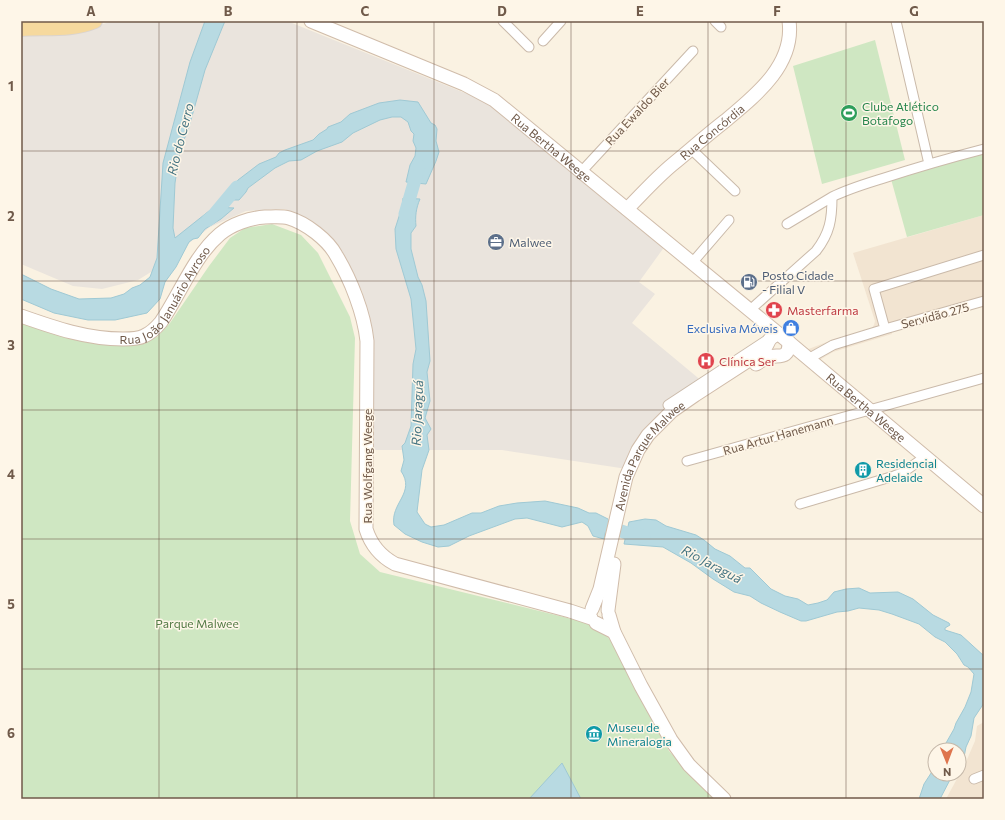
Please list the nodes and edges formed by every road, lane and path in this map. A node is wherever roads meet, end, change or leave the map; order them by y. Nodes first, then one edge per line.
1 (62, 21) edge
2 (311, 21) edge
3 (503, 21) edge
4 (561, 21) edge
5 (789, 21) edge
6 (896, 21) edge
7 (93, 22) edge
8 (327, 25) edge
9 (40, 28) junction
10 (21, 29) edge
11 (543, 41) dead end
12 (529, 47) dead end
13 (693, 51) dead end
14 (690, 149) junction
15 (984, 149) edge
16 (929, 164) junction
17 (582, 171) junction
18 (735, 191) dead end
19 (832, 197) junction
20 (628, 209) junction
21 (276, 217) joint
22 (729, 220) dead end
23 (786, 224) dead end
24 (984, 255) edge
25 (692, 263) junction
26 (984, 301) edge
27 (750, 310) junction
28 (21, 316) edge
29 (763, 322) junction
30 (885, 329) junction
31 (785, 343) junction
32 (768, 347) junction
33 (806, 357) junction
34 (984, 378) edge
35 (668, 405) dead end
36 (868, 410) junction
37 (925, 457) junction
38 (687, 461) dead end
39 (800, 504) dead end
40 (984, 506) edge
41 (611, 558) junction
42 (609, 613) junction
43 (593, 615) junction
44 (614, 632) junction
45 (984, 775) edge
46 (974, 779) dead end
47 (724, 799) edge

1 - 9 main road
2 - 8 main road, Rua Bertha Weege
3 - 12 street
4 - 11 street
5 - 14 main road, Rua Concórdia
6 - 16 street
7 - 9 main road
8 - 17 main road, Rua Bertha Weege
9 - 10 main road
13 - 17 street, Rua Ewaldo Bier
14 - 18 street
14 - 20 main road, Rua Concórdia
15 - 16 street
16 - 19 street
17 - 20 main road, Rua Bertha Weege
19 - 23 street
19 - 27 street
20 - 25 main road, Rua Bertha Weege
21 - 28 main road, Rua João Januário Ayroso
21 - 43 main road, Rua Wolfgang Weege
22 - 25 street
24 - 30 street
25 - 27 main road, Rua Bertha Weege
26 - 30 street, Servidão 275
27 - 29 main road, Rua Bertha Weege
29 - 31 main road, Rua Bertha Weege
29 - 32 main road
30 - 33 street, Servidão 275
31 - 32 main road, Avenida Parque Malwee
31 - 32 main road
31 - 33 main road, Rua Bertha Weege
32 - 35 street
32 - 41 main road, Avenida Parque Malwee
33 - 36 main road, Rua Bertha Weege
34 - 36 street, Rua Artur Hanemann
36 - 37 main road, Rua Bertha Weege
36 - 38 street, Rua Artur Hanemann
37 - 39 street
37 - 40 main road, Rua Bertha Weege
41 - 42 main road, Avenida Parque Malwee
41 - 43 main road, Avenida Parque Malwee
42 - 43 main road
42 - 44 main road
43 - 44 main road, Rua Wolfgang Weege
44 - 47 main road
45 - 46 street

